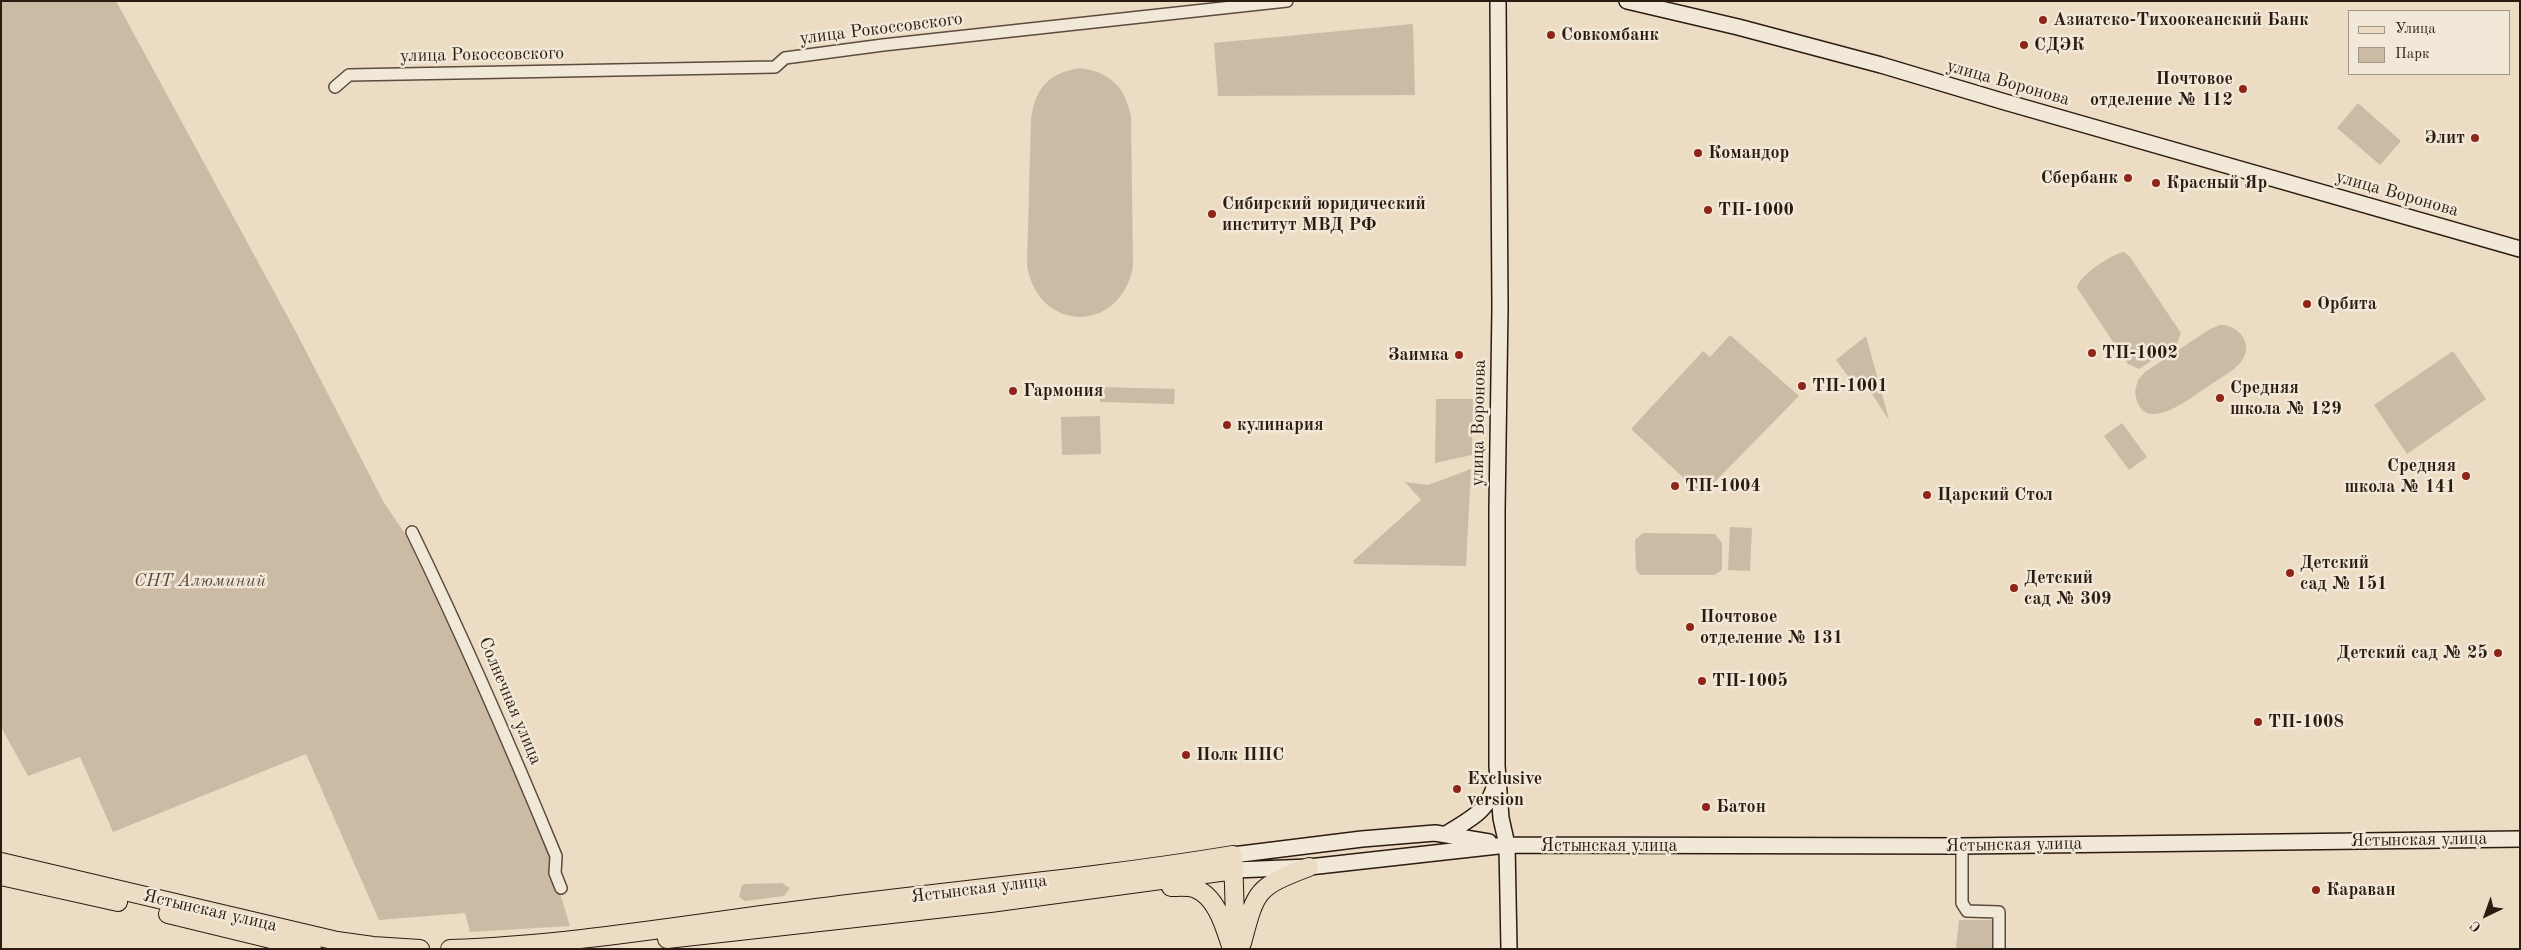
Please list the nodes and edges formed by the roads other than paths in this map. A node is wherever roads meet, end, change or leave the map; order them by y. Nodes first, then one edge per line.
1 (1286, 1) edge
2 (1498, 1) edge
3 (1627, 1) edge
4 (336, 87) dead end
5 (2520, 249) edge
6 (412, 532) dead end
7 (1497, 766) junction
8 (1446, 834) junction
9 (2520, 839) edge
10 (1507, 845) junction
11 (1962, 846) junction
12 (1, 862) edge
13 (1234, 863) junction
14 (1309, 868) junction
15 (1, 876) edge
16 (1125, 885) junction
17 (561, 888) dead end
18 (312, 949) edge
19 (420, 949) edge
20 (450, 949) edge
21 (593, 949) edge
22 (1232, 949) edge
23 (1236, 949) edge
24 (1241, 949) edge
25 (1509, 949) edge
26 (1999, 949) edge

1 - 4 street, улица Рокоссовского
2 - 7 main road, улица Воронова
3 - 5 main road, улица Воронова
6 - 17 street, Солнечная улица
7 - 8 main road
7 - 10 main road, улица Воронова
8 - 10 main road, Ястынская улица
8 - 13 main road, Ястынская улица
9 - 11 main road, Ястынская улица
10 - 11 main road, Ястынская улица
10 - 14 main road, Ястынская улица
10 - 25 main road, улица Воронова
11 - 26 street
12 - 19 main road, Ястынская улица
13 - 14 main road, Ястынская улица
13 - 16 main road, Ястынская улица
13 - 20 main road, Ястынская улица
13 - 23 main road
14 - 24 main road
15 - 18 main road, Ястынская улица
16 - 21 main road, Ястынская улица
16 - 22 main road

